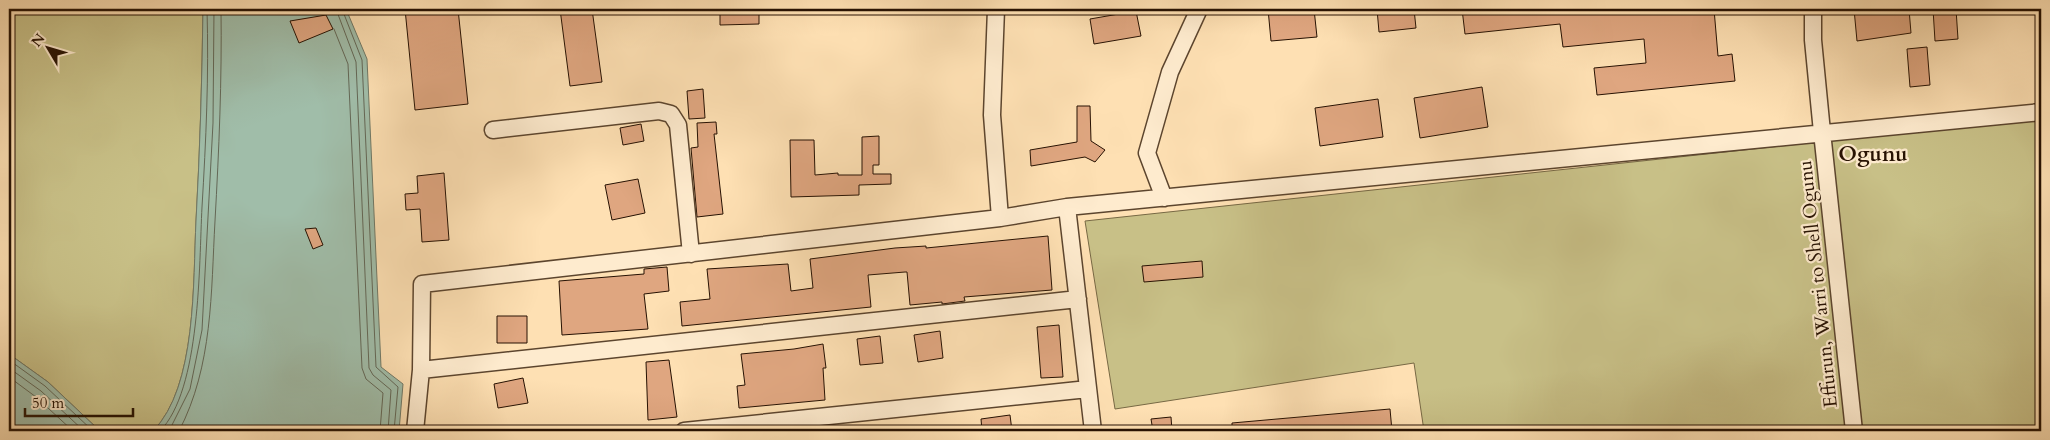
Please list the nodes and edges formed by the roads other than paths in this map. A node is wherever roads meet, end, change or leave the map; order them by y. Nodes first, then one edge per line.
1 (996, 9) edge
2 (1198, 9) edge
3 (1813, 9) edge
4 (2041, 112) edge
5 (494, 130) dead end
6 (1822, 132) junction
7 (1164, 198) junction
8 (1068, 207) junction
9 (1000, 218) junction
10 (690, 254) junction
11 (1078, 299) junction
12 (421, 370) junction
13 (1088, 389) junction
14 (415, 431) edge
15 (684, 431) edge
16 (1093, 431) edge
17 (1854, 431) edge

1 - 9 street
2 - 7 street
3 - 6 street, Effurun, Warri to Shell Ogunu
4 - 6 street
5 - 10 street
6 - 7 street
6 - 17 street, Effurun, Warri to Shell Ogunu
7 - 8 street
8 - 9 street
8 - 11 street
9 - 10 street
10 - 12 street
11 - 12 street
11 - 13 street
12 - 14 street
13 - 15 street
13 - 16 street

